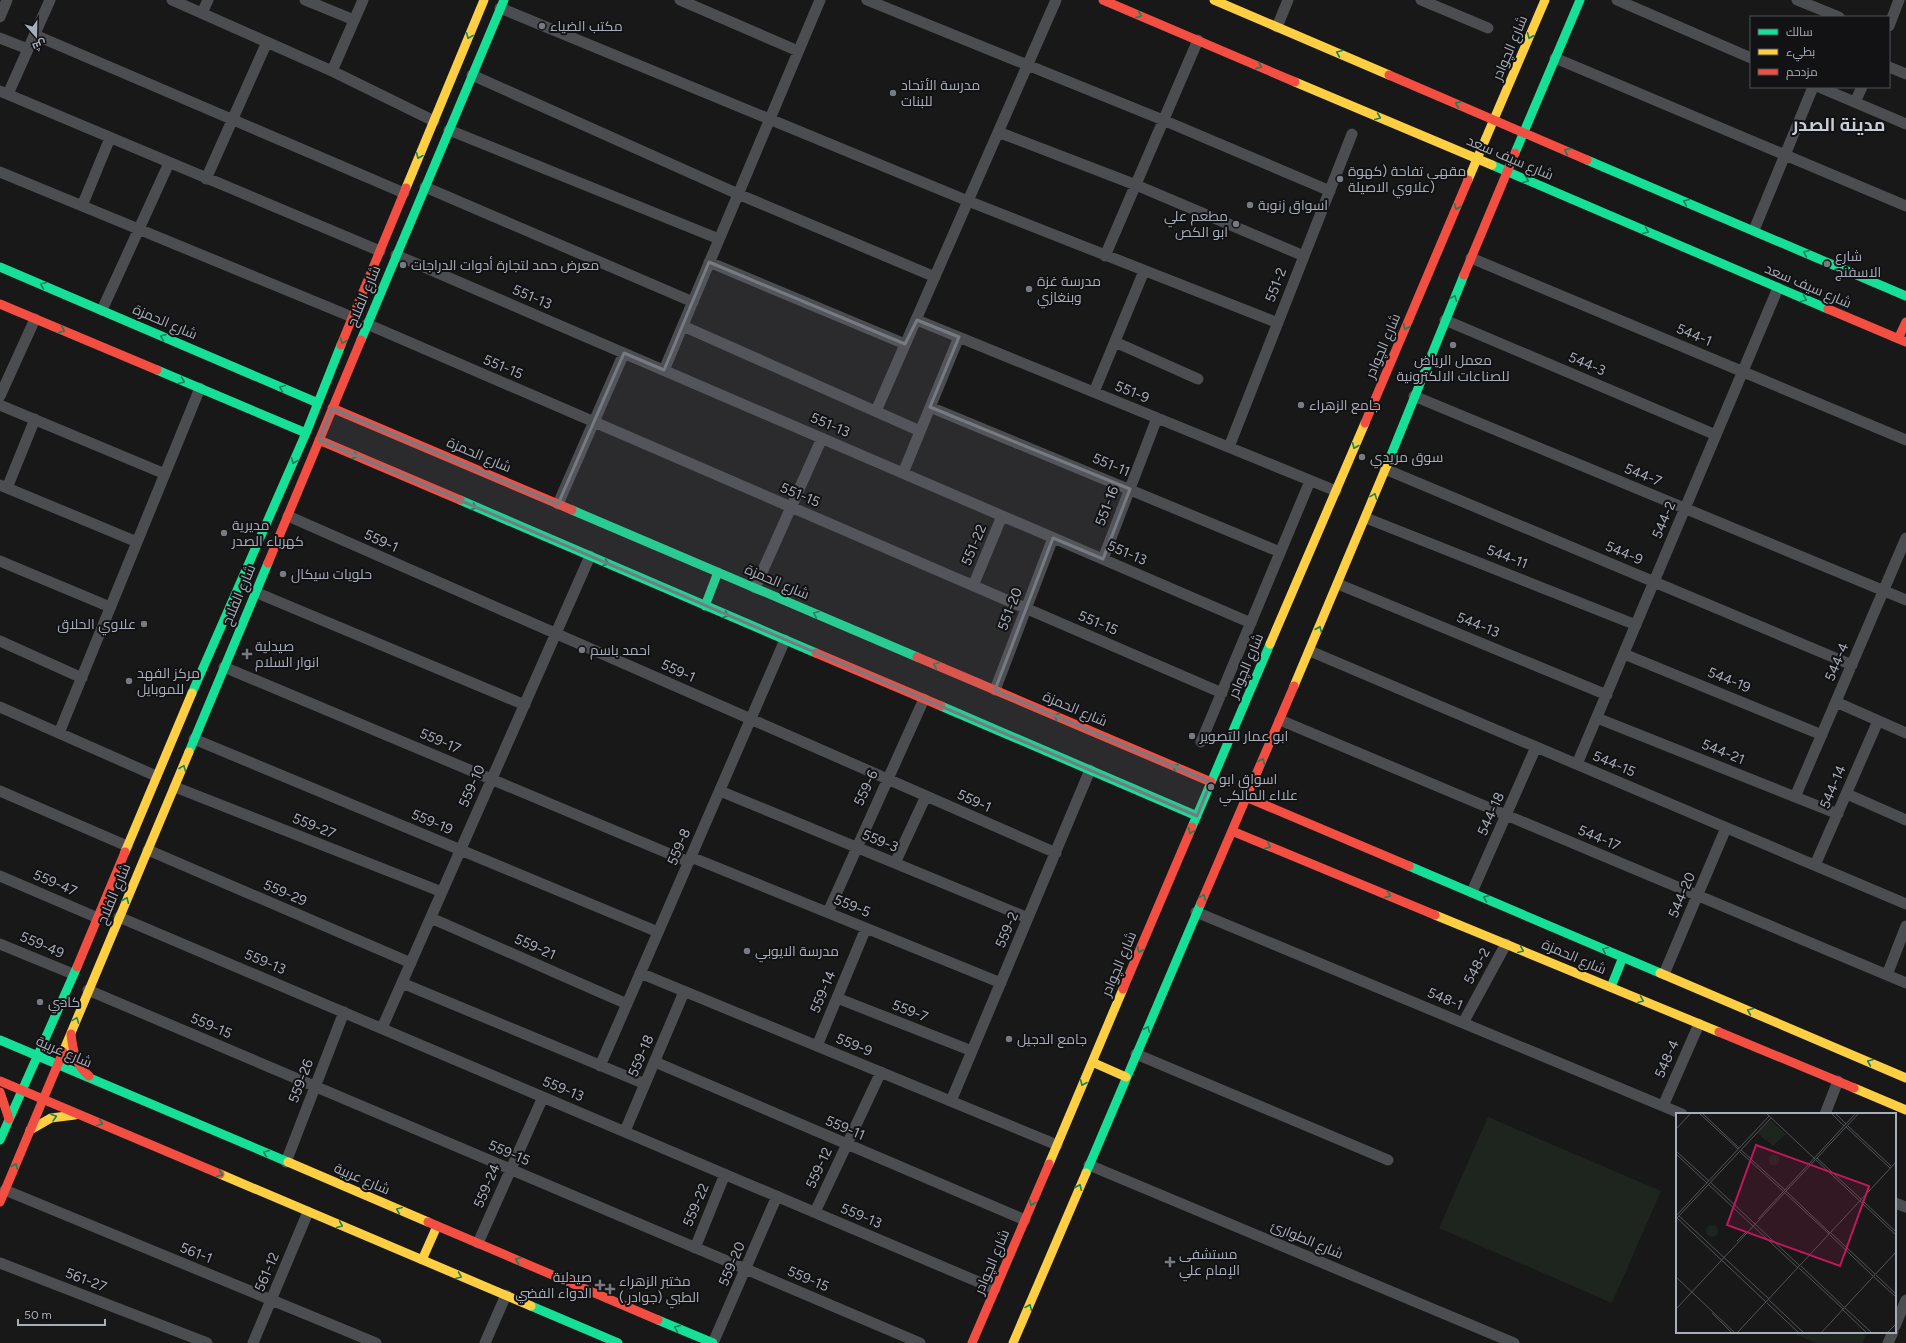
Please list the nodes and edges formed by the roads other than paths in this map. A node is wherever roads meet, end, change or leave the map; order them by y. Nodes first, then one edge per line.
1 (7, 0) edge
2 (50, 0) edge
3 (172, 0) edge
4 (208, 0) edge
5 (305, 0) edge
6 (363, 0) edge
7 (484, 0) edge
8 (680, 0) edge
9 (820, 0) edge
10 (867, 0) edge
11 (1056, 0) edge
12 (1103, 0) edge
13 (1214, 0) edge
14 (1288, 0) edge
15 (1421, 0) edge
16 (1545, 0) edge
17 (1580, 0) edge
18 (1617, 0) edge
19 (1797, 0) edge
20 (1899, 0) edge
21 (502, 4) edge
22 (202, 13) junction
23 (1837, 16) edge
24 (0, 17) edge
25 (354, 20) junction
26 (1890, 23) edge
27 (1276, 27) junction
28 (1488, 28) dead end
29 (35, 35) junction
30 (0, 38) edge
31 (1198, 40) junction
32 (267, 42) junction
33 (28, 49) junction
34 (798, 51) junction
35 (1555, 58) junction
36 (1750, 58) edge
37 (1028, 64) junction
38 (1890, 67) edge
39 (332, 71) junction
40 (1906, 74) edge
41 (472, 75) junction
42 (1813, 88) edge
43 (1822, 88) edge
44 (1861, 88) edge
45 (4, 93) edge
46 (1854, 102) junction
47 (232, 119) junction
48 (770, 119) junction
49 (1163, 120) junction
50 (1494, 120) junction
51 (434, 121) junction
52 (1906, 124) edge
53 (449, 130) junction
54 (998, 132) junction
55 (1524, 132) junction
56 (1352, 134) dead end
57 (110, 138) junction
58 (1784, 154) junction
59 (1477, 160) junction
60 (168, 163) junction
61 (0, 172) edge
62 (1507, 172) junction
63 (206, 179) junction
64 (1136, 185) junction
65 (425, 187) junction
66 (1330, 191) junction
67 (404, 193) junction
68 (738, 194) junction
69 (968, 201) junction
70 (82, 206) junction
71 (1906, 206) edge
72 (138, 230) junction
73 (1754, 230) junction
74 (719, 239) junction
75 (380, 251) junction
76 (396, 255) junction
77 (1105, 256) junction
78 (1304, 256) junction
79 (1470, 258) junction
80 (709, 262) junction
81 (0, 266) edge
82 (1144, 271) junction
83 (934, 277) junction
84 (1778, 288) junction
85 (1906, 296) edge
86 (693, 302) junction
87 (0, 304) edge
88 (102, 310) junction
89 (352, 317) junction
90 (35, 319) junction
91 (917, 320) junction
92 (1445, 320) junction
93 (1906, 322) edge
94 (1278, 323) junction
95 (367, 324) junction
96 (683, 326) junction
97 (959, 337) junction
98 (1902, 341) edge
99 (1115, 342) junction
100 (905, 344) junction
101 (624, 353) junction
102 (664, 370) junction
103 (1743, 372) junction
104 (1198, 379) dead end
105 (200, 388) junction
106 (1094, 392) junction
107 (0, 396) edge
108 (1414, 396) junction
109 (318, 403) junction
110 (0, 405) edge
111 (930, 407) junction
112 (332, 408) junction
113 (876, 411) junction
114 (1157, 418) junction
115 (35, 420) junction
116 (594, 422) junction
117 (920, 431) junction
118 (306, 433) junction
119 (1716, 435) junction
120 (822, 438) junction
121 (319, 440) junction
122 (1906, 440) edge
123 (1229, 447) junction
124 (1385, 469) junction
125 (903, 473) junction
126 (165, 474) junction
127 (1310, 481) junction
128 (3, 486) edge
129 (1130, 489) junction
130 (1336, 491) junction
131 (558, 504) junction
132 (791, 507) junction
133 (1685, 508) junction
134 (288, 516) junction
135 (1002, 516) junction
136 (1366, 518) junction
137 (1053, 538) junction
138 (1906, 538) edge
139 (137, 542) junction
140 (1280, 552) junction
141 (590, 556) junction
142 (1102, 559) junction
143 (0, 561) edge
144 (718, 572) junction
145 (1654, 582) junction
146 (1338, 584) junction
147 (973, 586) junction
148 (755, 588) junction
149 (1884, 590) junction
150 (255, 592) junction
151 (1906, 600) edge
152 (705, 606) junction
153 (110, 607) junction
154 (1026, 609) junction
155 (1251, 623) junction
156 (1636, 624) junction
157 (556, 634) junction
158 (785, 640) junction
159 (0, 641) edge
160 (1310, 651) junction
161 (1624, 654) junction
162 (1852, 665) junction
163 (224, 667) junction
164 (82, 678) junction
165 (995, 690) junction
166 (1222, 693) junction
167 (1607, 695) junction
168 (924, 699) junction
169 (1836, 702) junction
170 (525, 705) junction
171 (0, 707) edge
172 (1597, 718) junction
173 (751, 719) junction
174 (1280, 720) junction
175 (1878, 721) junction
176 (59, 733) junction
177 (1906, 733) edge
178 (1822, 735) junction
179 (194, 739) junction
180 (1201, 742) dead end
181 (1536, 747) junction
182 (1577, 764) junction
183 (1090, 770) junction
184 (156, 776) junction
185 (492, 779) junction
186 (887, 779) junction
187 (1211, 782) junction
188 (175, 787) junction
189 (0, 791) edge
190 (720, 791) junction
191 (1847, 794) junction
192 (926, 796) junction
193 (1246, 797) junction
194 (1796, 797) junction
195 (1838, 814) junction
196 (1506, 815) junction
197 (1197, 816) junction
198 (1906, 820) edge
199 (1726, 828) junction
200 (1232, 831) junction
201 (127, 846) junction
202 (856, 847) junction
203 (148, 850) junction
204 (460, 850) junction
205 (1056, 853) junction
206 (690, 860) junction
207 (895, 863) junction
208 (1815, 865) junction
209 (0, 876) edge
210 (442, 892) junction
211 (1472, 892) junction
212 (1698, 896) junction
213 (1906, 904) edge
214 (828, 912) junction
215 (1196, 912) junction
216 (119, 917) junction
217 (98, 918) junction
218 (431, 918) junction
219 (1028, 918) junction
220 (1906, 926) edge
221 (866, 928) junction
222 (658, 932) junction
223 (0, 944) edge
224 (1506, 944) junction
225 (1623, 957) junction
226 (411, 963) junction
227 (73, 974) junction
228 (640, 974) junction
229 (1664, 974) junction
230 (1887, 975) junction
231 (402, 983) junction
232 (1001, 983) junction
233 (1906, 983) edge
234 (1611, 988) junction
235 (88, 990) junction
236 (684, 992) junction
237 (837, 998) junction
238 (627, 1004) junction
239 (344, 1012) junction
240 (1463, 1023) junction
241 (1699, 1024) junction
242 (382, 1028) junction
243 (48, 1030) junction
244 (70, 1033) junction
245 (2, 1041) edge
246 (817, 1046) junction
247 (972, 1051) junction
248 (1136, 1054) junction
249 (37, 1056) junction
250 (655, 1062) junction
251 (1092, 1062) junction
252 (58, 1065) junction
253 (600, 1066) junction
254 (881, 1072) junction
255 (1126, 1077) junction
256 (1906, 1078) edge
257 (93, 1079) junction
258 (0, 1081) edge
259 (1838, 1081) junction
260 (645, 1084) junction
261 (315, 1086) junction
262 (22, 1090) junction
263 (0, 1092) edge
264 (542, 1096) junction
265 (43, 1099) junction
266 (951, 1101) junction
267 (1663, 1106) junction
268 (1906, 1110) edge
269 (1680, 1113) edge
270 (1824, 1113) edge
271 (80, 1115) junction
272 (9, 1119) junction
273 (30, 1130) junction
274 (625, 1131) junction
275 (0, 1140) edge
276 (847, 1145) junction
277 (1057, 1145) junction
278 (1388, 1160) dead end
279 (286, 1162) junction
280 (1089, 1165) junction
281 (510, 1169) junction
282 (725, 1174) junction
283 (5, 1190) junction
284 (777, 1196) junction
285 (0, 1202) edge
286 (1896, 1203) edge
287 (1906, 1207) edge
288 (308, 1212) junction
289 (815, 1212) junction
290 (1025, 1220) junction
291 (437, 1226) junction
292 (478, 1243) junction
293 (695, 1248) junction
294 (422, 1260) junction
295 (0, 1263) edge
296 (746, 1269) junction
297 (996, 1289) junction
298 (506, 1295) junction
299 (271, 1300) junction
300 (1906, 1300) edge
301 (1896, 1324) edge
302 (1893, 1333) edge
303 (207, 1343) edge
304 (253, 1343) edge
305 (376, 1343) edge
306 (485, 1343) edge
307 (618, 1343) edge
308 (713, 1343) edge
309 (920, 1343) edge
310 (972, 1343) edge
311 (1013, 1343) edge
312 (1514, 1343) edge
313 (1888, 1343) edge

1 - 24 street
2 - 29 street
3 - 22 street
4 - 22 street
5 - 25 street
6 - 25 street
7 -> 51 main road, شارع الفلاح
8 - 34 street
9 - 34 street
10 - 37 street
11 - 37 street
12 -> 31 main road, شارع سيف سعد
13 - 27 main road, شارع سيف سعد
14 - 27 street
15 - 28 street
16 -> 50 main road, شارع الچوادر
17 - 35 main road
18 - 36 street
19 - 23 street
20 - 26 street
21 - 41 main road, شارع الفلاح
21 - 48 street
22 - 32 street
25 - 39 street
50 -> 27 main road, شارع سيف سعد
29 - 33 street
29 - 47 street
30 - 33 street
31 - 49 street
31 -> 59 main road, شارع سيف سعد
32 - 39 street
32 - 47 street
33 - 45 street
34 - 48 street
35 - 55 main road
35 - 58 street
37 - 49 street
37 - 54 street
38 - 40 street
39 - 51 street
41 - 53 main road, شارع الفلاح
41 - 68 street
42 - 58 street
43 - 46 street
44 - 46 street
45 - 57 street
46 - 52 street
47 - 63 street
47 - 67 street
48 - 68 street
48 - 69 street
49 - 64 street
49 - 66 street
50 - 55 main road, شارع سيف سعد
50 - 59 main road, شارع الچوادر
51 -> 67 main road, شارع الفلاح
53 - 65 main road, شارع الفلاح
53 - 74 street
54 - 64 street
54 - 69 street
55 - 62 main road
73 -> 55 main road, شارع سيف سعد
56 - 66 street, 551-2
57 - 60 street
57 - 70 street
58 - 71 street
58 - 73 street
59 - 62 main road, شارع سيف سعد
59 -> 130 main road, شارع الچوادر
60 - 63 street
60 - 72 street
61 - 70 street
62 - 79 main road
62 -> 84 main road, شارع سيف سعد
63 - 75 street
64 - 77 street
64 - 78 street
65 - 76 main road, شارع الفلاح
65 - 86 street
66 - 78 street, 551-2
67 - 75 main road, شارع الفلاح
68 - 74 street
68 - 83 street
69 - 77 street
69 - 83 street
70 - 72 street
72 - 88 street
72 - 89 street
85 -> 73 main road, شارع سيف سعد
74 - 80 street
75 - 89 main road, شارع الفلاح
76 - 95 main road, شارع الفلاح
76 - 101 street, 551-13
77 - 82 street
78 - 94 street, 551-2
92 -> 79 main road
79 - 103 street, 544-1
80 - 86 street
80 - 100 street
88 -> 81 main road, شارع الحمزة
82 - 94 street
82 - 99 street
83 - 91 street
84 -> 98 main road, شارع سيف سعد
84 - 103 street, 544-2
86 - 96 street
87 - 90 main road
109 -> 88 main road, شارع الحمزة
89 -> 109 main road, شارع الفلاح
90 -> 105 main road
90 - 107 street
91 - 97 street, 551-9
91 - 100 street
92 - 108 main road
92 - 119 street, 544-3
93 - 98 main road
94 - 123 street, 551-2
95 - 112 main road, شارع الفلاح
95 - 116 street, 551-15
96 - 102 street
96 - 113 street
97 - 106 street, 551-9
97 - 111 street
99 - 104 street
99 - 106 street
100 - 113 street
101 - 102 street, 551-13
101 - 116 street
102 - 120 street, 551-13
103 - 119 street, 544-2
103 - 122 street, 544-1
105 - 118 main road
105 - 126 street
106 - 114 street, 551-9
108 - 124 main road
108 - 133 street, 544-7
109 - 118 main road, شارع الفلاح
110 - 115 street
111 - 117 street
111 - 129 street, 551-11
112 - 121 main road, شارع الفلاح
112 - 131 main road, شارع الحمزة
113 - 117 street
114 - 123 street, 551-9
114 - 129 street, 551-16
115 - 126 street
115 - 128 street
116 - 131 street
116 - 132 street, 551-15
117 - 125 street
118 -> 184 main road, شارع الفلاح
119 - 133 street, 544-2
120 - 125 street, 551-13
120 - 132 street
121 - 134 main road, شارع الفلاح
121 -> 141 main road
123 - 127 street, 551-9
136 -> 124 main road
124 - 145 street, 544-9
125 - 135 street, 551-13
126 - 139 street
127 - 130 street, 551-9
127 - 140 street
128 - 139 street
129 - 140 street, 551-11
129 - 142 street, 551-16
130 - 187 main road, شارع الچوادر
131 - 144 main road, شارع الحمزة
132 - 147 street, 551-15
132 - 148 street
133 - 145 street, 544-2
133 - 149 street, 544-7
134 - 150 main road, شارع الفلاح
134 - 157 street, 559-1
135 - 137 street, 551-13
135 - 147 street, 551-22
136 - 146 main road
136 - 156 street, 544-11
137 - 142 street, 551-13
137 - 154 street, 551-20
138 - 149 street, 544-4
139 - 153 street
140 - 155 street
141 -> 152 main road
141 - 157 street, 559-10
142 - 155 street, 551-13
143 - 153 street
144 - 148 main road, شارع الحمزة
144 - 152 main road
145 - 156 street, 544-2
145 - 162 street, 544-9
160 -> 146 main road
146 - 167 street, 544-13
147 - 154 street, 551-15
165 -> 148 main road, شارع الحمزة
149 - 151 street, 544-7
149 - 162 street, 544-4
150 - 163 main road, شارع الفلاح
150 - 170 street
152 -> 158 main road
153 - 164 street
154 - 165 street, 551-20
154 - 166 street, 551-15
155 - 166 street
156 - 161 street, 544-2
157 - 170 street, 559-10
157 - 173 street, 559-1
158 - 168 main road
158 - 173 street, 559-8
159 - 164 street
160 - 174 main road
160 - 181 street, 544-15
161 - 167 street, 544-2
161 - 178 street, 544-19
162 - 169 street, 544-4
163 - 179 main road, شارع الفلاح
163 - 185 street, 559-17
164 - 176 street
187 -> 165 main road, شارع الحمزة
166 - 180 street
167 - 172 street, 544-2
168 - 183 main road
168 - 186 street, 559-6
169 - 175 street
169 - 178 street, 544-4
170 - 185 street, 559-10
171 - 176 street
172 - 182 street, 544-2
172 - 194 street, 544-21
173 - 186 street, 559-1
173 - 190 street, 559-8
193 -> 174 main road
174 - 196 street, 544-17
175 - 177 street
175 - 191 street, 544-14
176 - 184 street
178 - 194 street, 544-4
188 -> 179 main road, شارع الفلاح
179 - 204 street, 559-19
181 - 182 street, 544-15
181 - 196 street, 544-18
182 - 199 street, 544-15
183 - 197 main road
183 - 205 street, 559-2
184 - 201 main road, شارع الفلاح
185 - 204 street, 559-10
185 - 206 street, 559-17
186 - 192 street, 559-1
186 - 202 street, 559-6
187 - 197 main road, شارع الچوادر
188 - 203 main road, شارع الفلاح
188 - 210 street, 559-27
189 - 201 street
190 - 202 street, 559-3
190 - 206 street, 559-8
191 - 195 street, 544-14
191 - 198 street
192 - 205 street, 559-1
192 - 207 street
193 - 200 main road
193 - 211 main road, شارع الحمزة
194 - 195 street, 544-21
195 - 208 street, 544-14
196 - 211 street, 544-18
196 - 212 street, 544-17
197 -> 251 main road, شارع الچوادر
199 - 208 street, 544-15
199 - 212 street, 544-20
215 -> 200 main road
200 -> 224 main road, شارع الحمزة
201 - 217 main road, شارع الفلاح
202 - 207 street, 559-3
202 - 214 street, 559-6
216 -> 203 main road, شارع الفلاح
203 - 226 street, 559-29
204 - 210 street, 559-10
204 - 222 street, 559-19
205 - 219 street, 559-2
206 - 214 street, 559-5
206 - 222 street, 559-8
207 - 219 street, 559-3
208 - 213 street, 544-15
209 - 217 street, 559-47
210 - 218 street, 559-10
225 -> 211 main road, شارع الحمزة
212 - 229 street, 544-20
212 - 230 street, 544-17
214 - 221 street, 559-5
215 - 240 street, 548-1
248 -> 215 main road
216 - 235 main road, شارع الفلاح
216 - 239 street, 559-13
217 - 227 main road, شارع الفلاح
218 - 226 street, 559-10
218 - 238 street, 559-21
219 - 232 street, 559-2
220 - 230 street
221 - 232 street, 559-5
221 - 237 street, 559-14
222 - 228 street, 559-8
223 - 227 street, 559-49
224 -> 234 main road, شارع الحمزة
224 - 240 street, 548-2
225 - 229 main road, شارع الحمزة
225 - 234 main road
226 - 231 street, 559-10
227 - 243 main road, شارع الفلاح
228 - 236 street, 559-9
228 - 238 street, 559-8
256 -> 229 main road, شارع الحمزة
230 - 233 street, 544-17
231 - 242 street, 559-10
231 - 253 street
232 - 247 street, 559-2
234 -> 241 main road, شارع الحمزة
244 -> 235 main road, شارع الفلاح
235 - 261 street, 559-15
236 - 246 street, 559-9
236 - 250 street, 559-18
237 - 246 street, 559-14
237 - 247 street, 559-7
238 - 253 street, 559-8
239 - 242 street, 559-13
239 - 261 street, 559-26
240 - 267 street, 548-1
241 - 259 main road, شارع الحمزة
241 - 267 street, 548-4
242 - 264 street, 559-13
243 - 245 main road
243 - 249 main road, شارع الفلاح
244 - 252 main road, شارع الفلاح
244 - 257 main road
245 - 249 main road, شارع عربية
246 - 254 street, 559-9
247 - 266 street, 559-2
248 - 255 main road
248 - 278 street
249 - 252 main road, شارع عربية
249 - 262 main road, شارع الفلاح
250 - 260 street, 559-18
250 - 276 street, 559-11
251 - 255 main road
251 -> 277 main road, شارع الچوادر
252 - 257 main road, شارع عربية
252 - 265 main road, شارع الفلاح
253 - 260 street
254 - 266 street, 559-9
254 - 276 street, 559-12
255 - 280 main road
279 -> 257 main road, شارع عربية
258 - 262 main road
259 - 268 main road, شارع الحمزة
259 - 270 street
260 - 274 street, 559-18
261 - 279 street, 559-26
261 - 281 street, 559-15
262 - 265 main road
262 - 272 main road, شارع الفلاح
263 - 272 main road
264 - 274 street, 559-13
264 - 281 street, 559-24
265 - 271 main road
265 - 273 main road, شارع الفلاح
266 - 277 street, 559-9
267 - 269 street, 548-1
273 -> 271 main road
271 -> 288 main road
272 - 275 main road, شارع الفلاح
283 -> 273 main road, شارع الفلاح
274 - 282 street, 559-13
276 - 289 street, 559-12
276 - 290 street, 559-11
277 -> 290 main road, شارع الچوادر
291 -> 279 main road, شارع عربية
311 -> 280 main road
280 - 312 street, شارع الطوارئ
281 - 292 street, 559-24
281 - 293 street, 559-15
282 - 284 street, 559-13
282 - 293 street, 559-22
283 - 285 main road, شارع الفلاح
283 - 299 street, 561-1
284 - 289 street, 559-13
284 - 296 street, 559-20
286 - 287 street
288 -> 294 main road
288 - 299 street, 561-12
289 - 297 street, 559-13
290 - 297 main road, شارع الچوادر
291 - 292 main road, شارع عربية
291 - 294 main road
308 -> 292 main road, شارع عربية
293 - 296 street, 559-15
294 -> 298 main road
295 - 303 street, 561-27
296 - 308 street, 559-20
296 - 309 street, 559-15
297 - 310 main road, شارع الچوادر
298 - 306 street
298 - 307 main road
299 - 304 street, 561-12
299 - 305 street, 561-1
300 - 301 street
302 - 313 street

